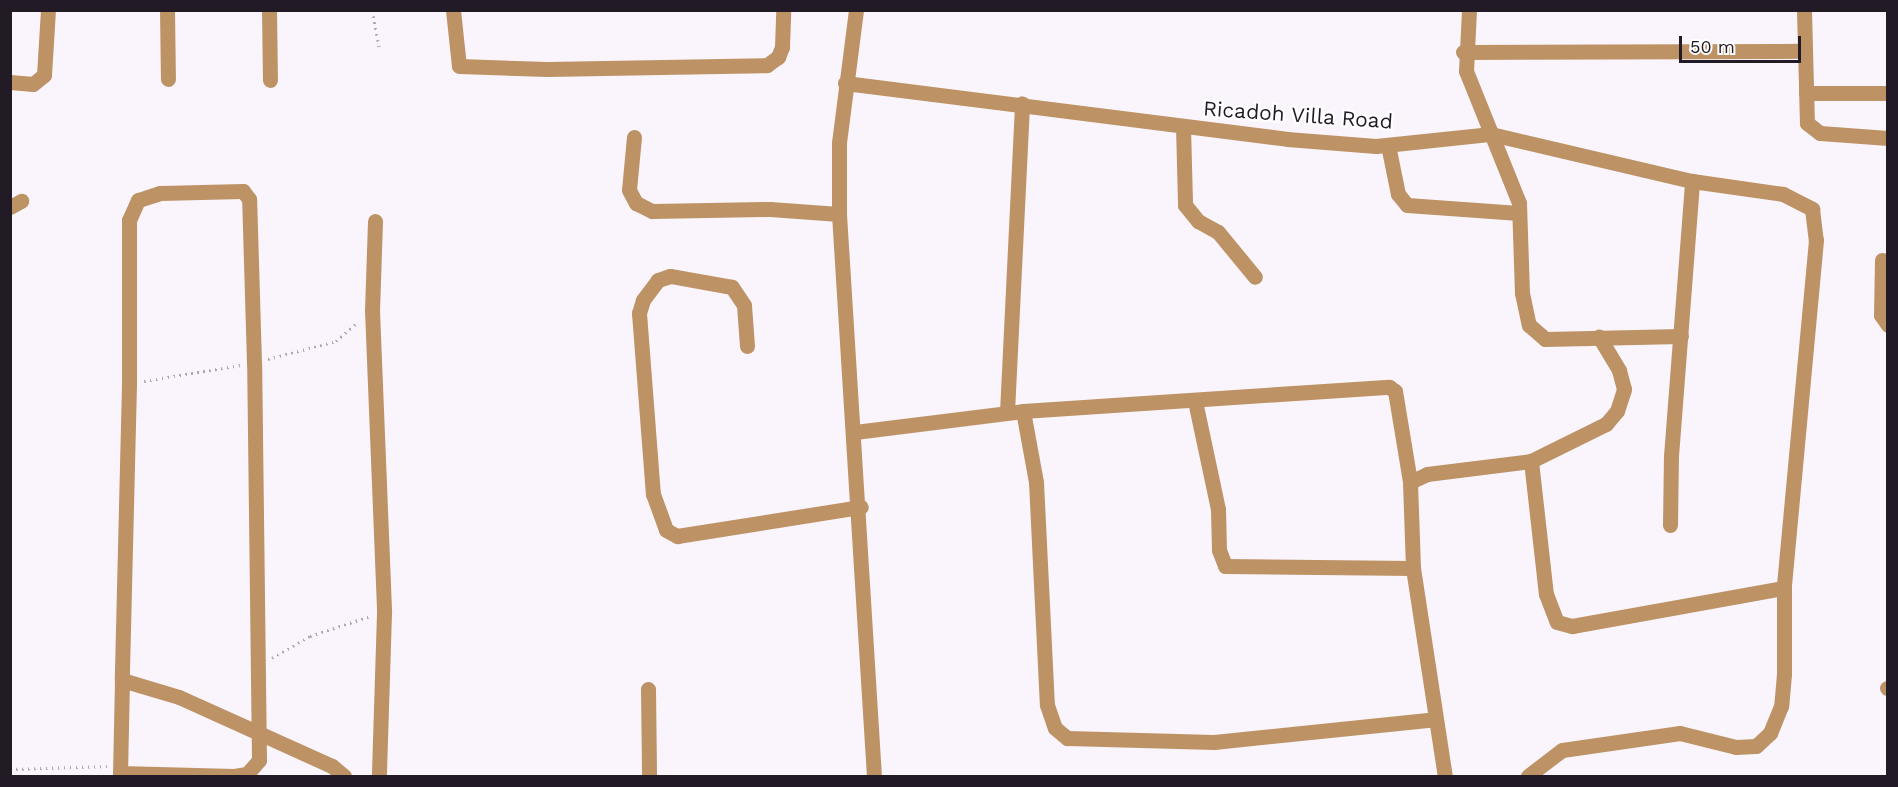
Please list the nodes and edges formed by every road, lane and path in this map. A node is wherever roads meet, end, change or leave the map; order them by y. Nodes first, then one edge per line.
1 (48, 10) edge
2 (166, 10) edge
3 (269, 10) edge
4 (372, 10) edge
5 (453, 10) edge
6 (783, 10) edge
7 (856, 10) edge
8 (1469, 10) edge
9 (1804, 10) edge
10 (379, 47) dead end
11 (1805, 51) junction
12 (1463, 52) junction
13 (168, 79) dead end
14 (270, 81) dead end
15 (10, 82) edge
16 (845, 83) junction
17 (1806, 93) junction
18 (1887, 93) edge
19 (1022, 103) junction
20 (1183, 126) junction
21 (1491, 134) junction
22 (634, 137) dead end
23 (1887, 138) edge
24 (1388, 145) junction
25 (1692, 181) junction
26 (1519, 213) junction
27 (839, 214) junction
28 (375, 221) dead end
29 (1882, 260) dead end
30 (1256, 277) dead end
31 (1887, 325) edge
32 (1681, 336) junction
33 (1599, 337) junction
34 (747, 346) dead end
35 (1195, 401) junction
36 (1015, 411) junction
37 (855, 432) junction
38 (1531, 461) junction
39 (1410, 482) junction
40 (861, 507) junction
41 (1670, 525) dead end
42 (1413, 567) junction
43 (1784, 588) junction
44 (384, 613) junction
45 (256, 667) junction
46 (122, 680) junction
47 (648, 689) dead end
48 (1435, 719) junction
49 (260, 733) junction
50 (10, 769) edge
51 (120, 772) edge
52 (344, 777) edge
53 (380, 777) edge
54 (649, 777) edge
55 (874, 777) edge
56 (1445, 777) edge
57 (1528, 777) edge

1 - 15 street
2 - 13 street
3 - 14 street
4 - 10 path
5 - 6 street
7 - 16 street
8 - 12 street
9 - 11 street
11 - 12 street
11 - 17 street
12 - 21 street
16 - 19 street, Ricadoh Villa Road
16 - 27 street
17 - 18 street
17 - 23 street
19 - 20 street, Ricadoh Villa Road
19 - 36 street
20 - 24 street, Ricadoh Villa Road
20 - 30 street
21 - 24 street, Ricadoh Villa Road
21 - 25 street, Ricadoh Villa Road
21 - 26 street
22 - 27 street
24 - 26 street
25 - 32 street
25 - 43 street, Ricadoh Villa Road
26 - 33 street
27 - 37 street
28 - 44 street
29 - 31 street
32 - 33 street
32 - 41 street
33 - 38 street
34 - 40 street
35 - 36 street
35 - 39 street
35 - 42 street
36 - 37 street
36 - 48 street
37 - 40 street
38 - 39 street
38 - 43 street
39 - 42 street
40 - 55 street
42 - 48 street
43 - 57 street
44 - 45 path
44 - 53 street
45 - 46 street
45 - 49 street
46 - 49 street
46 - 51 street
47 - 54 street
48 - 56 street
49 - 51 street
49 - 52 street
50 - 51 path

